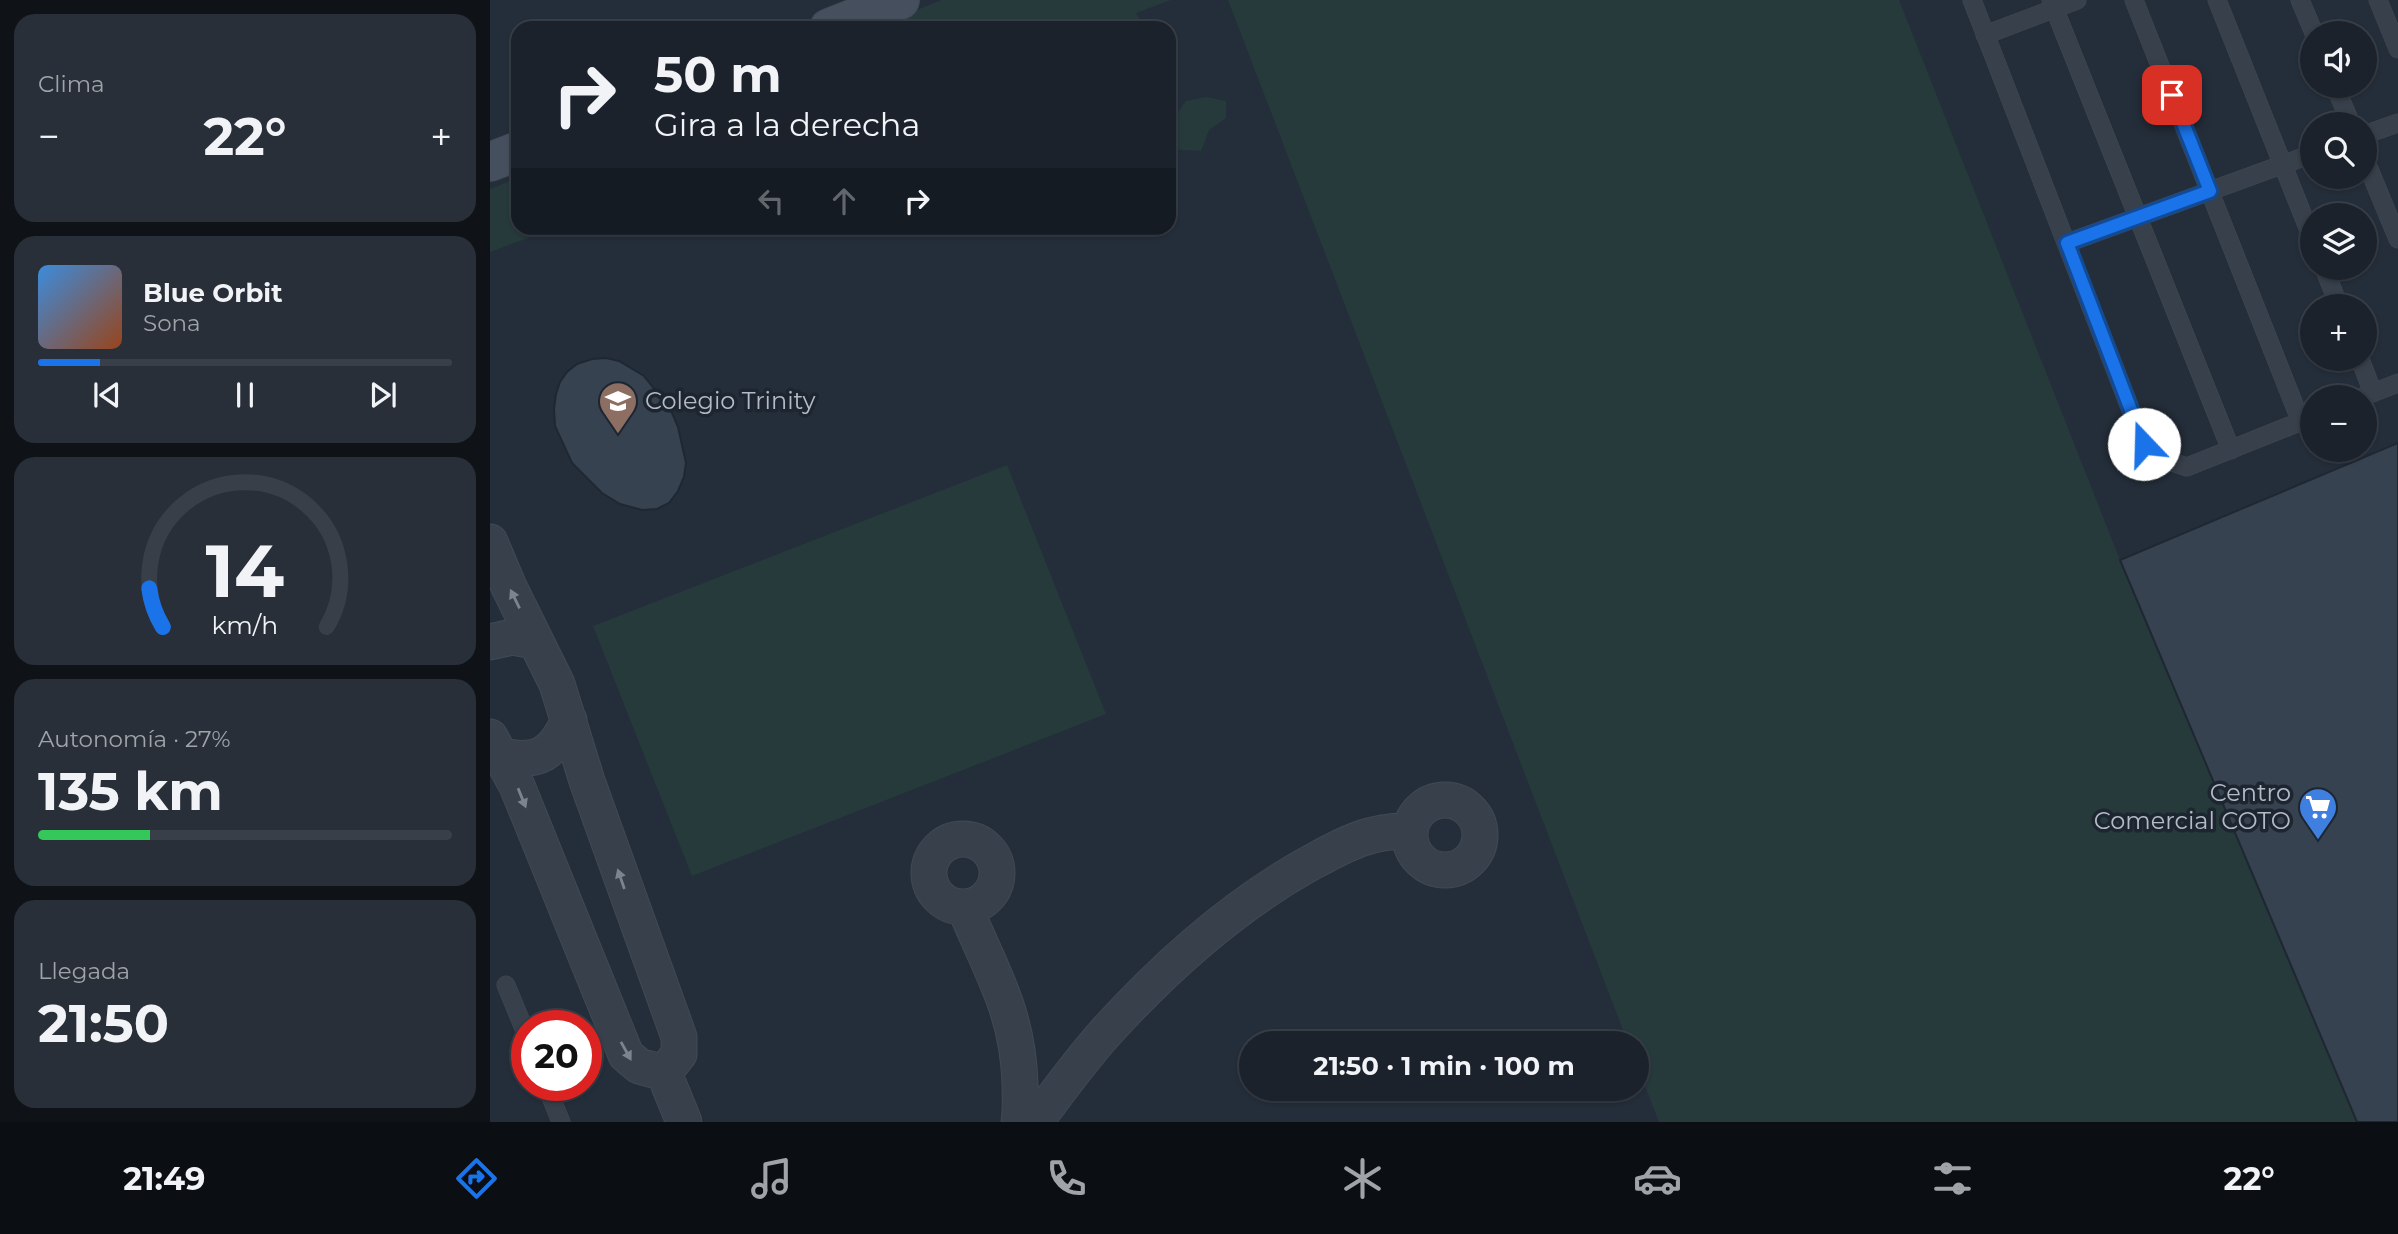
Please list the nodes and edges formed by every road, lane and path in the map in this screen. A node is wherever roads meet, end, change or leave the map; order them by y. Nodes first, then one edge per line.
1 (900, 0) edge
2 (1972, 0) edge
3 (2077, 0) edge
4 (2134, 0) edge
5 (2217, 0) edge
6 (2300, 0) edge
7 (2378, 0) edge
8 (2053, 4) edge
9 (847, 21) edge
10 (2309, 21) edge
11 (1985, 34) junction
12 (2398, 49) edge
13 (2398, 123) edge
14 (2377, 130) edge
15 (511, 154) edge
16 (2300, 158) edge
17 (490, 162) edge
18 (2282, 164) junction
19 (2377, 188) edge
20 (2210, 191) junction
21 (2300, 208) edge
22 (2138, 217) junction
23 (2398, 239) edge
24 (2067, 243) junction
25 (2398, 383) edge
26 (2377, 391) edge
27 (2300, 403) edge
28 (2300, 422) edge
29 (2231, 450) junction
30 (490, 542) edge
31 (535, 641) junction
32 (490, 642) edge
33 (569, 720) junction
34 (496, 747) edge
35 (1410, 831) dead end
36 (965, 908) dead end
37 (636, 922) junction
38 (580, 943) junction
39 (506, 985) dead end
40 (516, 1010) edge
41 (664, 1073) junction
42 (552, 1101) edge
43 (561, 1122) edge
44 (684, 1122) edge
45 (1019, 1122) edge
46 (1035, 1122) edge

1 - 9 main road
2 - 11 lane
3 - 8 lane
4 - 20 lane
5 - 18 lane
6 - 10 lane
7 - 12 lane
8 - 11 lane
8 - 22 lane
11 - 24 lane
13 - 14 lane
15 - 17 main road
16 - 18 lane
18 - 20 lane
18 - 21 lane
19 - 23 lane
20 - 22 lane
20 - 27 lane
22 - 24 lane
22 - 29 lane
24 - 29 lane
25 - 26 lane
28 - 29 lane
31 -> 30 street
31 - 32 street
31 - 33 street
33 - 34 street
37 -> 33 street
34 -> 38 street
35 - 46 street
36 - 45 street
37 - 38 street
37 - 41 street
38 -> 41 street
39 - 40 lane
41 - 44 street
42 - 43 lane

